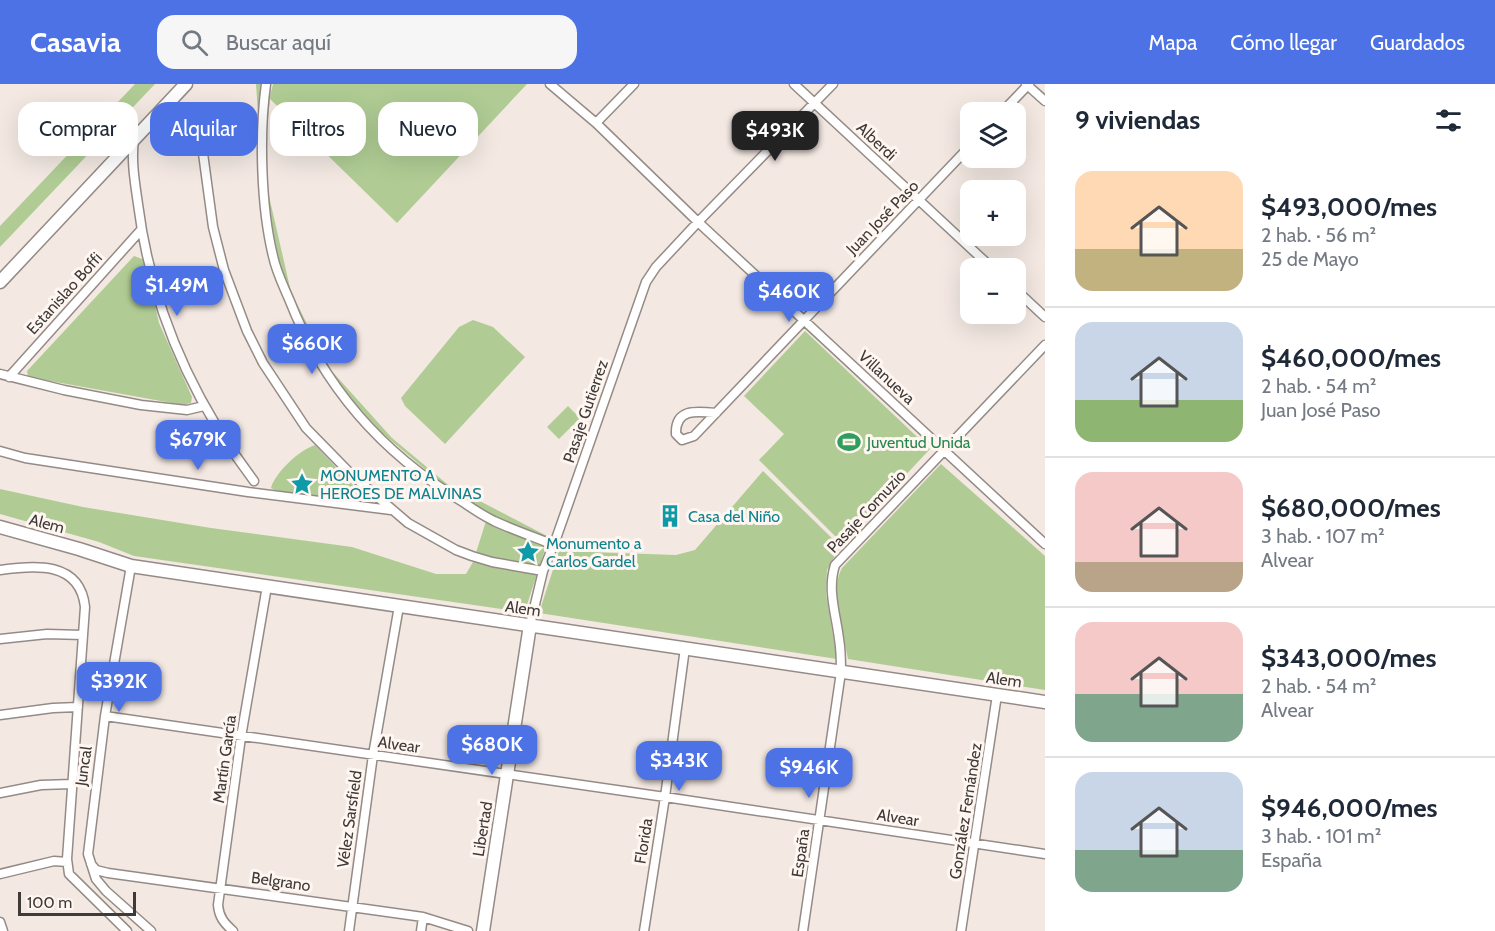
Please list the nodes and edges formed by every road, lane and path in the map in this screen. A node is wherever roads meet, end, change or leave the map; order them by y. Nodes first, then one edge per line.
1 (186, 84) edge
2 (266, 84) edge
3 (550, 84) edge
4 (634, 84) edge
5 (794, 84) edge
6 (833, 84) edge
7 (1028, 84) edge
8 (1045, 101) edge
9 (169, 102) edge
10 (1011, 102) edge
11 (815, 104) junction
12 (150, 122) edge
13 (596, 123) junction
14 (138, 136) edge
15 (119, 156) edge
16 (132, 156) edge
17 (203, 156) edge
18 (960, 157) edge
19 (919, 200) junction
20 (698, 222) junction
21 (141, 230) junction
22 (981, 258) edge
23 (0, 282) edge
24 (1026, 299) edge
25 (1045, 317) edge
26 (804, 319) junction
27 (1045, 345) edge
28 (0, 374) edge
29 (9, 377) junction
30 (204, 406) junction
31 (716, 413) junction
32 (0, 451) edge
33 (944, 451) junction
34 (254, 481) dead end
35 (392, 510) junction
36 (0, 527) edge
37 (1045, 544) edge
38 (554, 545) junction
39 (131, 566) junction
40 (0, 570) edge
41 (543, 571) junction
42 (267, 586) junction
43 (399, 606) junction
44 (530, 625) junction
45 (83, 635) junction
46 (0, 639) edge
47 (685, 648) junction
48 (842, 672) junction
49 (998, 695) junction
50 (1045, 702) edge
51 (78, 707) junction
52 (0, 715) edge
53 (105, 716) junction
54 (241, 737) junction
55 (373, 755) junction
56 (507, 775) junction
57 (72, 784) junction
58 (0, 793) edge
59 (665, 796) junction
60 (820, 820) junction
61 (975, 844) junction
62 (1045, 854) edge
63 (67, 862) junction
64 (91, 864) junction
65 (0, 874) edge
66 (221, 888) junction
67 (352, 907) junction
68 (423, 917) junction
69 (0, 922) edge
70 (3, 931) edge
71 (127, 931) edge
72 (151, 931) edge
73 (233, 931) edge
74 (349, 931) edge
75 (421, 931) edge
76 (468, 931) edge
77 (483, 931) edge
78 (644, 931) edge
79 (803, 931) edge
80 (961, 931) edge

1 - 9 main road
2 - 38 street
3 - 13 street, Villanueva
4 - 13 street
5 - 11 street, Alberdi
6 - 11 street, Pasaje Gutierrez
7 - 8 street
7 - 10 street
11 - 19 street, Alberdi
11 - 20 street, Pasaje Gutierrez
12 - 14 main road
13 - 20 street, Villanueva
15 - 23 main road
16 - 21 street
17 - 35 street
18 - 19 street, Juan José Paso
19 - 22 street, Alberdi
19 - 26 street, Juan José Paso
20 - 26 street, Villanueva
20 - 38 street, Pasaje Gutierrez
21 - 29 street, Estanislao Boffi
21 - 30 street
24 - 25 street
26 - 31 street, Juan José Paso
26 - 33 street, Villanueva
27 - 33 street, Pasaje Comuzio
28 - 29 street
29 - 30 street
30 - 34 street
31 - 31 street, Juan José Paso
32 - 35 street
33 - 37 street, Villanueva
33 - 48 street, Pasaje Comuzio
35 - 41 street
36 - 39 main road, Alem
38 - 41 street, Pasaje Gutierrez
39 - 42 main road, Alem
39 - 53 street, Juncal
40 - 45 street
41 - 44 street, Pasaje Gutierrez
42 - 43 main road, Alem
42 - 54 street, Martín García
43 - 44 main road, Alem
43 - 55 street, Vélez Sarsfield
44 - 47 main road, Alem
44 - 56 main road, Libertad
45 - 46 street
45 - 51 street
47 - 48 main road, Alem
47 - 59 street, Florida
48 - 49 main road, Alem
48 - 60 street, España
49 - 50 main road, Alem
49 - 61 street, González Fernández
51 - 52 street
51 - 57 street
53 - 54 street, Alvear
53 - 64 street, Juncal
54 - 55 street, Alvear
54 - 66 street, Martín García
55 - 56 street, Alvear
55 - 67 street, Vélez Sarsfield
56 - 59 street, Alvear
56 - 77 main road, Libertad
57 - 58 street
57 - 63 street
59 - 60 street, Alvear
59 - 78 street, Florida
60 - 61 street, Alvear
60 - 79 street, España
61 - 62 street, Alvear
61 - 80 street, González Fernández
63 - 65 street
63 - 71 street
64 - 66 street, Belgrano
64 - 72 street
66 - 67 street, Belgrano
66 - 73 street, Martín García
67 - 68 street, Belgrano
67 - 74 street, Vélez Sarsfield
68 - 75 street
68 - 76 street, Belgrano
69 - 70 street

